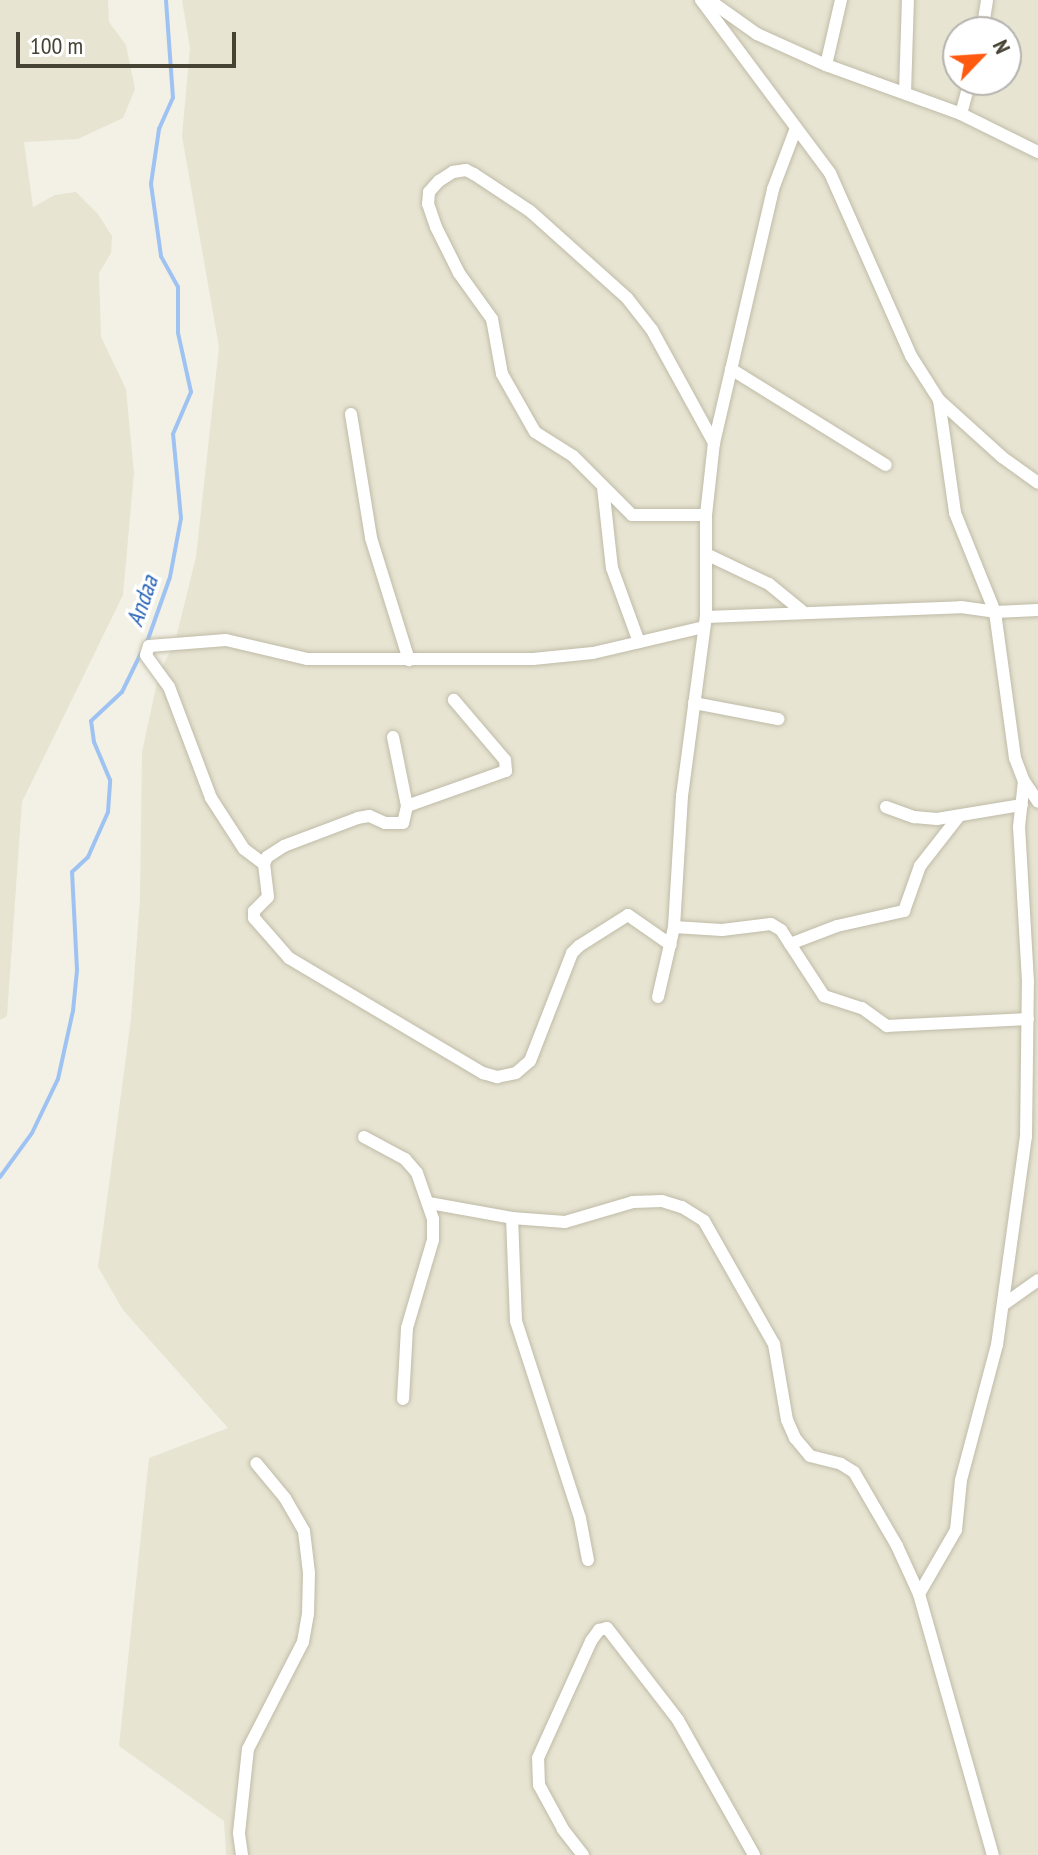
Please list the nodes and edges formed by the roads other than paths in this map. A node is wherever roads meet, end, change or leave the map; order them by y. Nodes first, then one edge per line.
1 (701, 0) edge
2 (709, 0) edge
3 (841, 0) edge
4 (908, 0) edge
5 (826, 65) junction
6 (905, 93) junction
7 (966, 96) edge
8 (961, 114) junction
9 (796, 128) junction
10 (1038, 152) edge
11 (731, 369) junction
12 (939, 400) junction
13 (351, 414) dead end
14 (714, 443) junction
15 (886, 465) dead end
16 (1038, 483) edge
17 (603, 487) junction
18 (706, 515) junction
19 (706, 554) junction
20 (1038, 610) edge
21 (802, 611) junction
22 (995, 612) junction
23 (705, 622) junction
24 (639, 642) junction
25 (409, 660) junction
26 (454, 700) dead end
27 (694, 703) junction
28 (778, 719) dead end
29 (393, 737) dead end
30 (1024, 781) junction
31 (1038, 802) edge
32 (1022, 805) junction
33 (407, 806) junction
34 (886, 807) dead end
35 (959, 816) junction
36 (264, 864) junction
37 (674, 927) junction
38 (790, 944) junction
39 (671, 945) junction
40 (1033, 980) edge
41 (658, 997) dead end
42 (1028, 1019) junction
43 (364, 1137) dead end
44 (429, 1203) junction
45 (512, 1218) junction
46 (1038, 1280) edge
47 (1003, 1305) junction
48 (403, 1399) dead end
49 (256, 1463) dead end
50 (588, 1560) dead end
51 (919, 1594) junction
52 (242, 1855) edge
53 (583, 1855) edge
54 (754, 1855) edge
55 (993, 1855) edge

1 - 9 street
2 - 5 street
3 - 5 street
4 - 6 street
5 - 6 street
6 - 8 street
7 - 8 street
8 - 10 street
9 - 11 street
9 - 12 street
11 - 14 street
11 - 15 street
12 - 16 street
12 - 22 street
13 - 25 street
14 - 17 street
14 - 18 street
17 - 18 street
17 - 24 street
18 - 19 street
19 - 21 street
19 - 23 street
20 - 22 street
21 - 22 street
21 - 23 street
22 - 30 street
23 - 24 street
23 - 27 street
24 - 25 street
25 - 36 street
26 - 33 street
27 - 28 street
27 - 37 street
29 - 33 street
30 - 31 street
30 - 32 street
32 - 35 street
32 - 40 street
33 - 36 street
34 - 35 street
35 - 38 street
36 - 39 street
37 - 38 street
37 - 39 street
38 - 42 street
39 - 41 street
40 - 42 street
42 - 47 street
43 - 44 street
44 - 45 street
44 - 48 street
45 - 50 street
45 - 51 street
46 - 47 street
47 - 51 street
49 - 52 street
51 - 55 street
53 - 54 street

